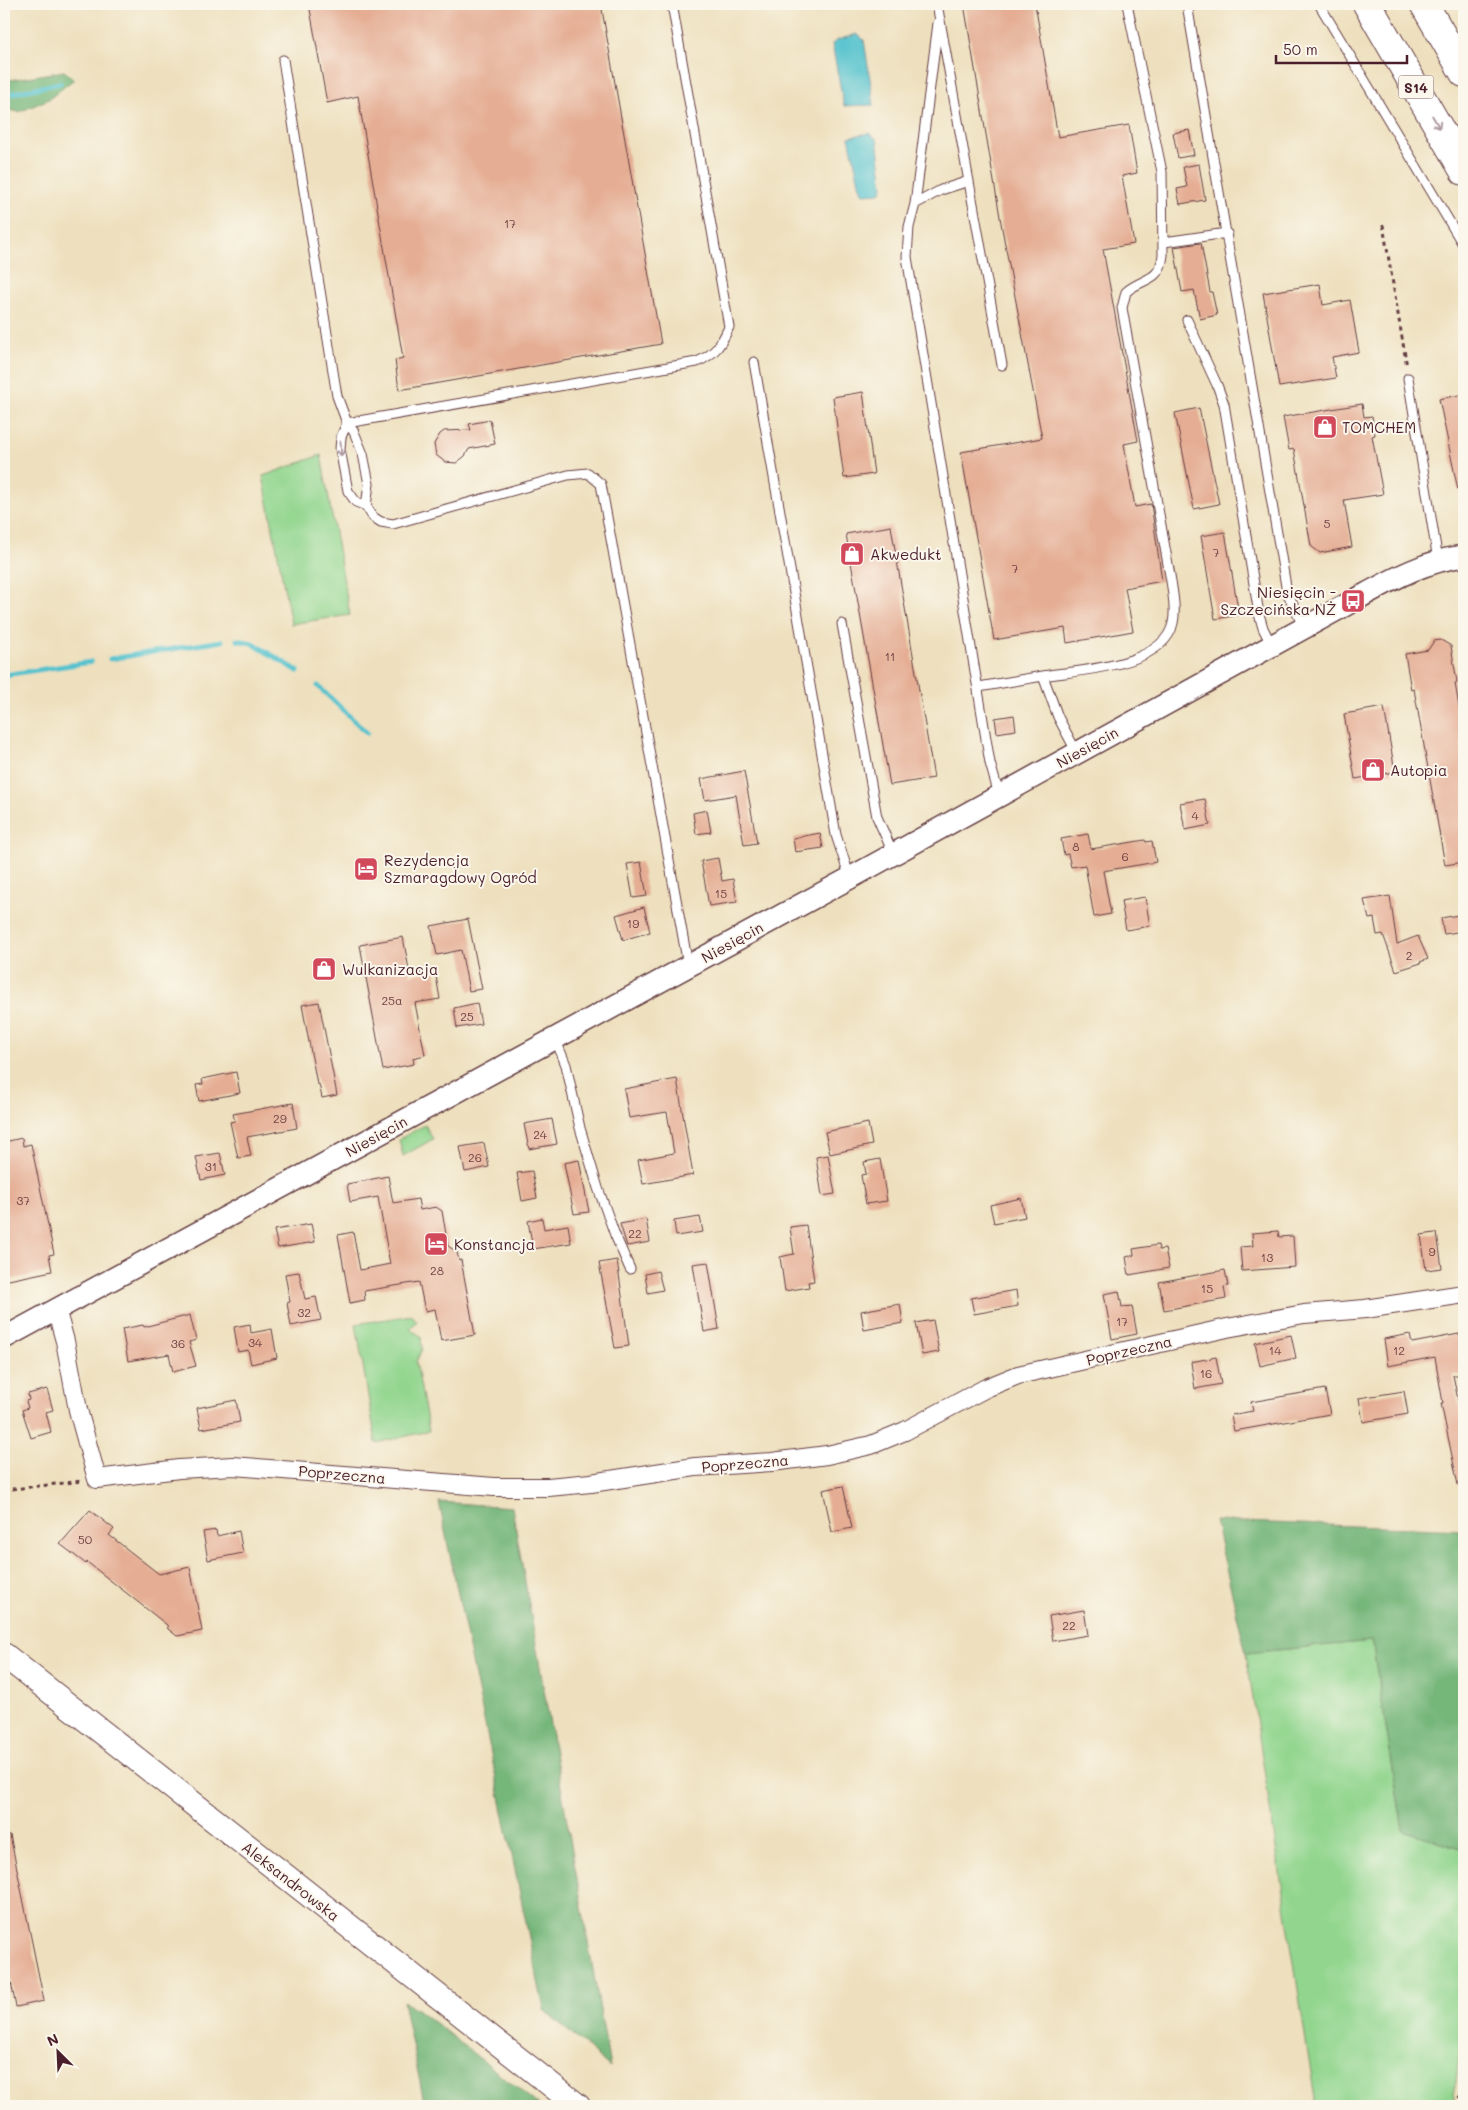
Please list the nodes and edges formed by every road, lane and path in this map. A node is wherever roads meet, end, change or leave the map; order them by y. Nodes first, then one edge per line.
1 (672, 4) edge
2 (937, 4) edge
3 (1127, 4) edge
4 (1187, 4) edge
5 (1319, 4) edge
6 (1367, 4) edge
7 (1424, 4) edge
8 (939, 15) junction
9 (283, 60) dead end
10 (1464, 74) edge
11 (1464, 171) edge
12 (969, 181) junction
13 (915, 204) junction
14 (1383, 225) dead end
15 (1227, 233) junction
16 (1164, 242) junction
17 (1464, 246) edge
18 (1186, 320) dead end
19 (754, 362) dead end
20 (1002, 365) dead end
21 (1408, 378) joint
22 (347, 423) junction
23 (366, 506) junction
24 (1464, 556) edge
25 (1438, 560) junction
26 (842, 624) dead end
27 (1304, 628) junction
28 (1272, 646) junction
29 (1043, 676) junction
30 (979, 687) junction
31 (1077, 753) junction
32 (999, 795) junction
33 (893, 854) junction
34 (850, 879) junction
35 (688, 965) junction
36 (555, 1038) junction
37 (630, 1269) dead end
38 (1464, 1294) edge
39 (56, 1309) junction
40 (4, 1338) edge
41 (97, 1479) junction
42 (4, 1490) edge
43 (4, 1655) edge
44 (1464, 2062) edge
45 (578, 2106) edge
46 (1458, 2106) edge

1 - 22 lane
2 - 8 lane
3 - 16 lane
4 - 15 lane
5 - 17 lane
6 -> 11 highway, S14
7 - 10 highway
8 - 12 lane
8 - 13 lane
9 - 22 lane
12 - 13 lane
12 - 20 lane
13 - 30 lane
14 - 21 path
15 - 16 lane
15 - 27 lane
16 - 29 lane
18 - 28 lane
19 - 34 lane
21 - 25 lane
22 - 23 lane
22 -> 23 lane
23 - 35 lane
24 - 25 street, Niesięcin
25 - 27 street, Niesięcin
26 - 33 lane
27 - 28 street, Niesięcin
28 - 31 street, Niesięcin
29 - 30 lane
29 - 31 lane
30 - 32 lane
31 - 32 street, Niesięcin
32 - 33 street, Niesięcin
33 - 34 street, Niesięcin
34 - 35 street, Niesięcin
35 - 36 street, Niesięcin
36 - 37 lane
36 - 39 street, Niesięcin
38 - 41 street, Poprzeczna
39 - 40 street, Niesięcin
39 - 41 street
41 - 42 path
43 - 45 main road, Aleksandrowska
44 - 46 path

